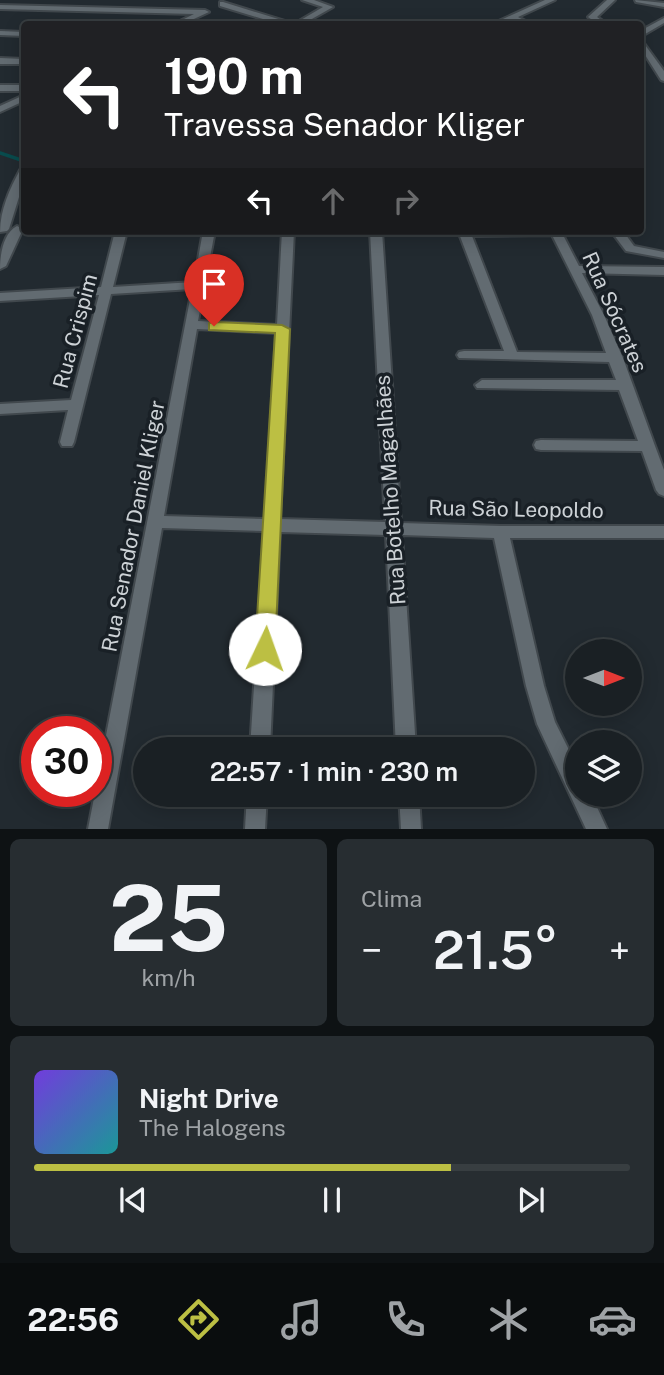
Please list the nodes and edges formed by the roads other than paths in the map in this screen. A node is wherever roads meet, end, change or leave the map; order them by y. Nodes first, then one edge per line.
1 (148, 0) edge
2 (306, 0) edge
3 (551, 0) edge
4 (611, 0) edge
5 (639, 0) edge
6 (227, 2) edge
7 (664, 5) edge
8 (0, 7) edge
9 (143, 9) junction
10 (205, 12) junction
11 (510, 17) junction
12 (664, 20) edge
13 (185, 21) edge
14 (277, 21) edge
15 (303, 21) edge
16 (502, 21) edge
17 (520, 21) edge
18 (598, 21) edge
19 (0, 33) edge
20 (21, 34) edge
21 (644, 35) edge
22 (644, 45) edge
23 (0, 61) edge
24 (21, 62) edge
25 (664, 78) edge
26 (0, 88) edge
27 (21, 88) edge
28 (21, 99) edge
29 (0, 109) edge
30 (21, 178) edge
31 (16, 187) junction
32 (0, 188) edge
33 (1, 229) edge
34 (20, 229) edge
35 (120, 235) edge
36 (208, 235) edge
37 (288, 235) edge
38 (376, 235) edge
39 (465, 235) edge
40 (557, 235) edge
41 (620, 235) edge
42 (664, 255) edge
43 (0, 266) edge
44 (576, 269) junction
45 (664, 271) edge
46 (200, 285) junction
47 (107, 290) junction
48 (0, 297) edge
49 (191, 325) junction
50 (282, 329) junction
51 (464, 355) dead end
52 (512, 355) junction
53 (616, 358) junction
54 (482, 385) dead end
55 (625, 385) junction
56 (75, 405) junction
57 (0, 409) edge
58 (67, 442) dead end
59 (541, 445) dead end
60 (648, 446) junction
61 (664, 490) edge
62 (156, 522) junction
63 (271, 523) junction
64 (393, 527) junction
65 (501, 531) junction
66 (664, 532) edge
67 (261, 737) edge
68 (405, 737) edge
69 (565, 763) edge
70 (256, 807) edge
71 (410, 807) edge
72 (586, 807) edge
73 (98, 829) edge
74 (255, 829) edge
75 (411, 829) edge
76 (597, 829) edge

1 - 9 street
2 - 15 street
3 - 11 street
4 - 18 street
5 - 7 street
6 - 10 street
6 - 14 street
8 - 9 street
9 - 10 street
10 - 13 street
11 - 16 street
11 - 17 street
12 - 21 street
19 - 20 street
22 - 25 street
23 - 24 street
26 - 27 street
28 - 29 street
30 - 31 street
31 - 32 street
31 - 33 street
33 - 34 street
34 - 43 street
35 - 47 street, Rua Crispim
36 - 46 street, Rua Senador Daniel Kliger
37 - 50 street
38 - 64 street, Rua Botelho Magalhães
39 - 52 street
40 - 44 street, Rua Sócrates
41 - 42 street
44 - 45 street
44 - 53 street, Rua Sócrates
46 - 47 street
46 - 49 street, Rua Senador Daniel Kliger
47 - 48 street
47 - 56 street, Rua Crispim
49 - 50 street
49 - 62 street, Rua Senador Daniel Kliger
50 - 63 street
51 - 52 street
52 - 53 street
53 - 55 street, Rua Sócrates
54 - 55 street
55 - 60 street, Rua Sócrates
56 - 57 street
56 - 58 street, Rua Crispim
59 - 60 street
60 - 61 street, Rua Sócrates
62 - 63 street, Rua São Leopoldo
62 - 73 street, Rua Senador Daniel Kliger
63 - 64 street, Rua São Leopoldo
63 - 67 street
64 - 65 street, Rua São Leopoldo
64 - 68 street, Rua Botelho Magalhães
65 - 66 street, Rua São Leopoldo
65 - 69 street
70 - 74 street
71 - 75 street
72 - 76 street

